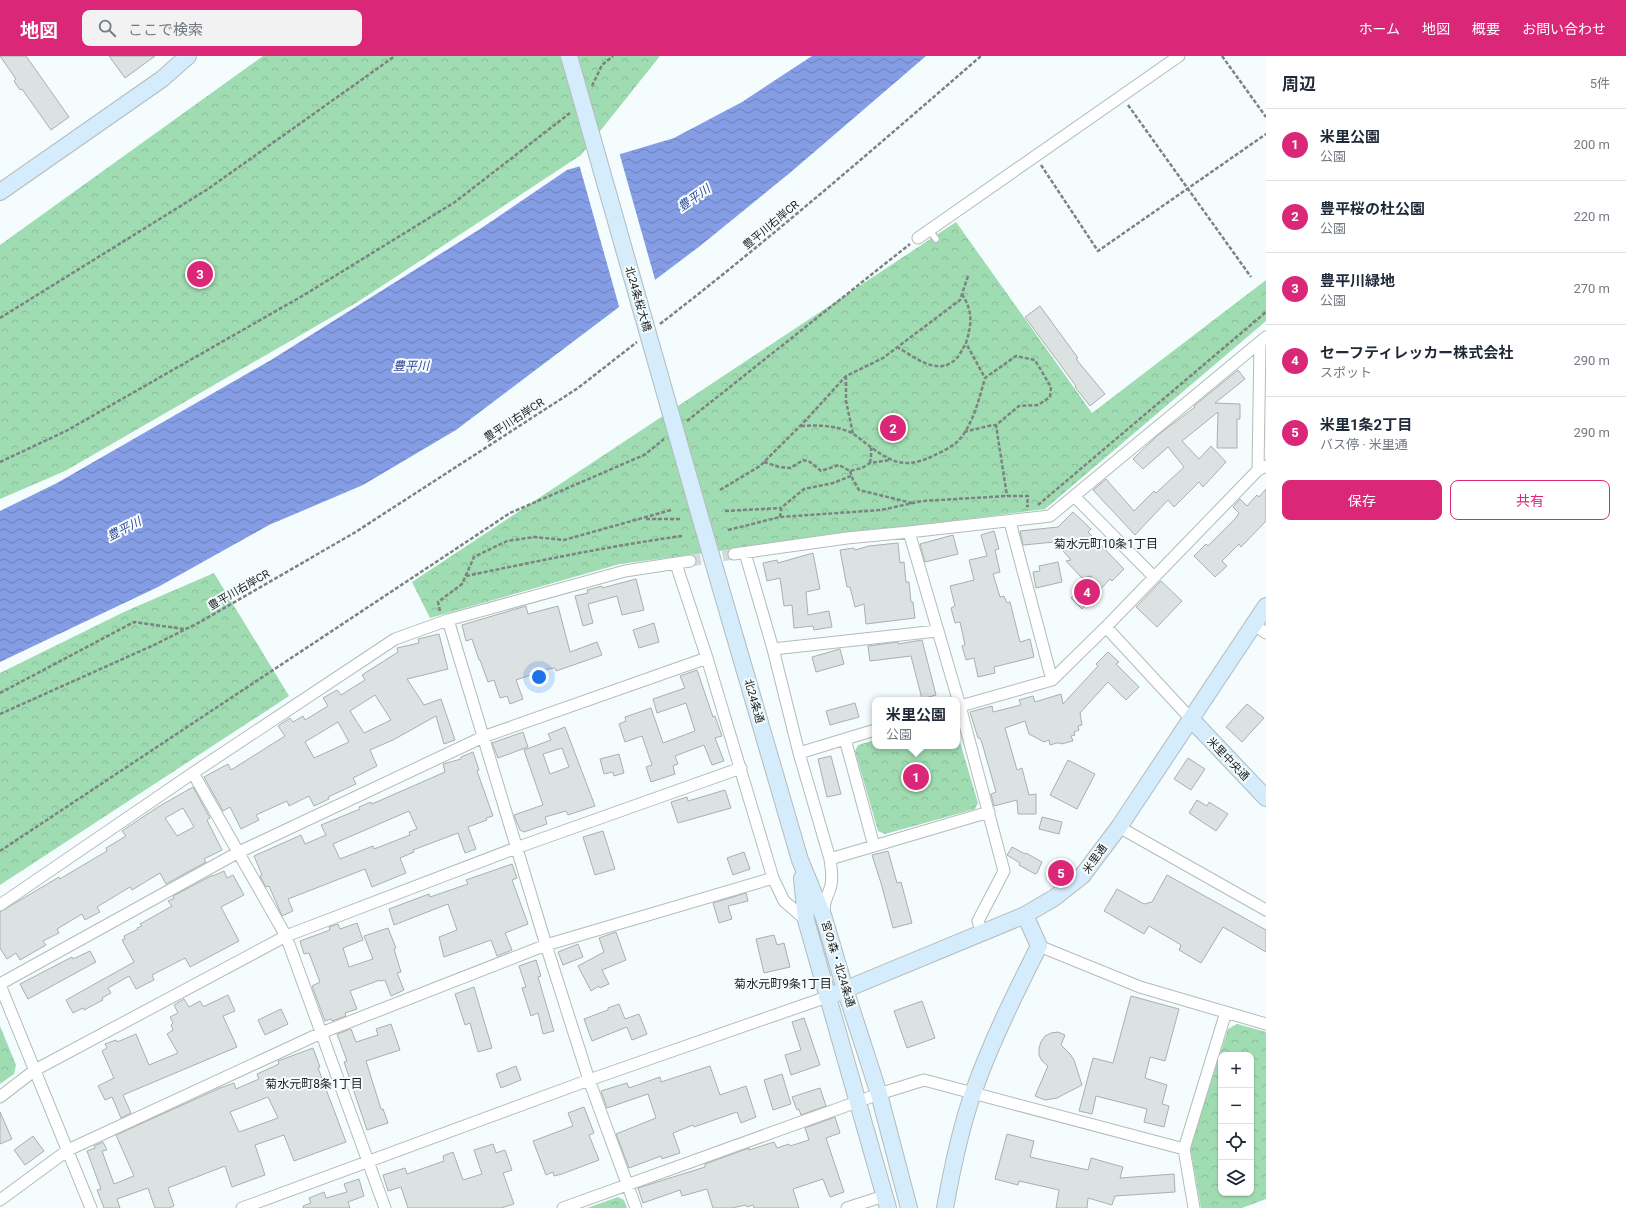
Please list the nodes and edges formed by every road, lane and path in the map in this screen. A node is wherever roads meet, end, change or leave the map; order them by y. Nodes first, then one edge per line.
1 (395, 56) edge
2 (569, 56) edge
3 (613, 56) edge
4 (981, 56) edge
5 (1179, 56) edge
6 (1222, 56) edge
7 (182, 57) edge
8 (592, 87) dead end
9 (1122, 96) junction
10 (573, 111) dead end
11 (1266, 117) edge
12 (1266, 134) edge
13 (1036, 156) junction
14 (1187, 189) junction
15 (0, 192) edge
16 (918, 238) joint
17 (968, 276) dead end
18 (1251, 277) dead end
19 (962, 294) junction
20 (1266, 312) edge
21 (0, 318) edge
22 (660, 325) dead end
23 (641, 339) dead end
24 (1263, 339) edge
25 (966, 343) junction
26 (897, 347) junction
27 (846, 376) junction
28 (985, 378) junction
29 (681, 425) dead end
30 (996, 425) junction
31 (800, 426) junction
32 (964, 432) junction
33 (854, 434) junction
34 (669, 435) dead end
35 (871, 448) junction
36 (890, 460) junction
37 (0, 462) edge
38 (764, 462) junction
39 (870, 463) junction
40 (1262, 468) edge
41 (850, 471) junction
42 (852, 476) junction
43 (720, 490) dead end
44 (1007, 496) junction
45 (1074, 496) junction
46 (912, 503) junction
47 (781, 508) junction
48 (671, 510) dead end
49 (725, 511) dead end
50 (780, 517) junction
51 (641, 519) junction
52 (681, 519) dead end
53 (1010, 522) junction
54 (728, 530) dead end
55 (909, 532) junction
56 (682, 536) dead end
57 (708, 541) joint
58 (690, 561) tunnel mouth
59 (676, 564) junction
60 (466, 576) junction
61 (1154, 577) junction
62 (1266, 606) edge
63 (445, 621) junction
64 (1106, 627) junction
65 (185, 629) junction
66 (1260, 629) edge
67 (937, 631) junction
68 (773, 650) junction
69 (707, 658) junction
70 (1052, 680) junction
71 (0, 692) edge
72 (955, 697) edge
73 (960, 705) edge
74 (960, 713) edge
75 (0, 714) edge
76 (1191, 719) junction
77 (872, 731) edge
78 (483, 737) junction
79 (845, 739) junction
80 (799, 753) junction
81 (741, 768) junction
82 (193, 773) junction
83 (1266, 798) edge
84 (989, 812) junction
85 (1119, 827) junction
86 (874, 846) junction
87 (516, 848) junction
88 (0, 851) edge
89 (237, 853) junction
90 (830, 859) junction
91 (800, 860) junction
92 (772, 878) junction
93 (0, 905) edge
94 (1266, 910) edge
95 (1025, 915) junction
96 (824, 918) junction
97 (806, 920) junction
98 (982, 933) junction
99 (286, 936) junction
100 (546, 945) junction
101 (1039, 946) junction
102 (0, 985) edge
103 (845, 989) junction
104 (827, 996) junction
105 (1226, 1012) junction
106 (1266, 1024) edge
107 (321, 1033) junction
108 (35, 1070) junction
109 (589, 1080) junction
110 (879, 1094) junction
111 (973, 1094) junction
112 (0, 1097) edge
113 (858, 1102) junction
114 (1184, 1149) junction
115 (68, 1150) junction
116 (368, 1161) junction
117 (628, 1185) junction
118 (0, 1200) edge
119 (886, 1202) edge
120 (91, 1208) edge
121 (242, 1208) edge
122 (385, 1208) edge
123 (563, 1208) edge
124 (636, 1208) edge
125 (847, 1208) edge
126 (909, 1208) edge
127 (944, 1208) edge
128 (1194, 1208) edge

1 - 21 path
2 - 57 street, 北24条桜大橋, bridge
3 - 8 path
4 - 22 path, 豊平川右岸CR
5 - 9 street
6 - 11 path
7 - 15 street
9 - 13 street
9 - 14 path
10 - 37 path
12 - 14 path
13 - 14 path
13 - 16 street
14 - 18 path
16 - 29 path
17 - 19 path
19 - 25 path
19 - 26 path
20 - 44 path
23 - 65 path, 豊平川右岸CR
24 - 40 street
24 - 45 street
25 - 26 path
25 - 28 path
26 - 27 path
27 - 31 path
27 - 33 path
28 - 30 path
28 - 32 path
30 - 32 path
30 - 44 path
31 - 33 path
31 - 38 path
32 - 36 path
33 - 35 path
34 - 88 path
35 - 36 path
35 - 39 path
36 - 39 path
38 - 41 path
38 - 43 path
39 - 41 path
40 - 61 street
41 - 42 path
42 - 46 path
42 - 47 path
44 - 46 path
45 - 53 street
45 - 61 street
46 - 50 path
47 - 49 path
47 - 50 path
48 - 51 path
50 - 54 path
51 - 52 path
51 - 60 path
53 - 55 street
53 - 70 street
55 - 67 street
55 - 68 street
56 - 60 path
57 - 91 street, 北24条通
58 - 59 street
59 - 63 street
59 - 69 street
60 - 63 path
61 - 64 street
62 - 66 street, 米里通
63 - 78 street
63 - 82 street
64 - 70 street
64 - 76 street
65 - 71 path
65 - 75 path, 豊平川右岸CR
66 - 76 street, 米里通
67 - 68 street
67 - 72 street
68 - 80 street
69 - 78 street
69 - 81 street
70 - 73 street
74 - 84 street
76 - 83 street, 米里中央通
76 - 85 street, 米里通
77 - 79 street
78 - 87 street
78 - 89 street
79 - 80 street
79 - 86 street
80 - 90 street
81 - 87 street
81 - 92 street
82 - 89 street
82 - 93 street
84 - 86 street
84 - 98 street
85 - 94 street
85 - 95 street, 米里通
86 - 90 street
87 - 99 street
87 - 100 street
89 - 99 street
89 - 102 street
90 - 96 street
91 - 96 street, 宮の森・北24条通
91 - 97 street, 宮の森・北24条通
92 - 97 street
92 - 100 street
95 - 98 street, 米里通
95 - 101 street
96 - 103 street, 宮の森・北24条通
97 - 104 street, 宮の森・北24条通
98 - 103 street, 米里通
99 - 107 street
99 - 108 street
100 - 107 street
100 - 109 street
101 - 105 street
101 - 111 street
102 - 108 street
103 - 104 street, 米里通
103 - 110 street, 宮の森・北24条通
104 - 109 street
104 - 113 street, 宮の森・北24条通
105 - 106 street
105 - 114 street
107 - 115 street
107 - 116 street
108 - 112 street
108 - 115 street
109 - 116 street
109 - 117 street
110 - 111 street
110 - 113 street
110 - 126 street, 宮の森・北24条通
111 - 114 street
111 - 127 street
113 - 117 street
113 - 119 street, 宮の森・北24条通
114 - 128 street
115 - 118 street
115 - 120 street
116 - 121 street
116 - 122 street
117 - 123 street
117 - 124 street
119 - 125 street

